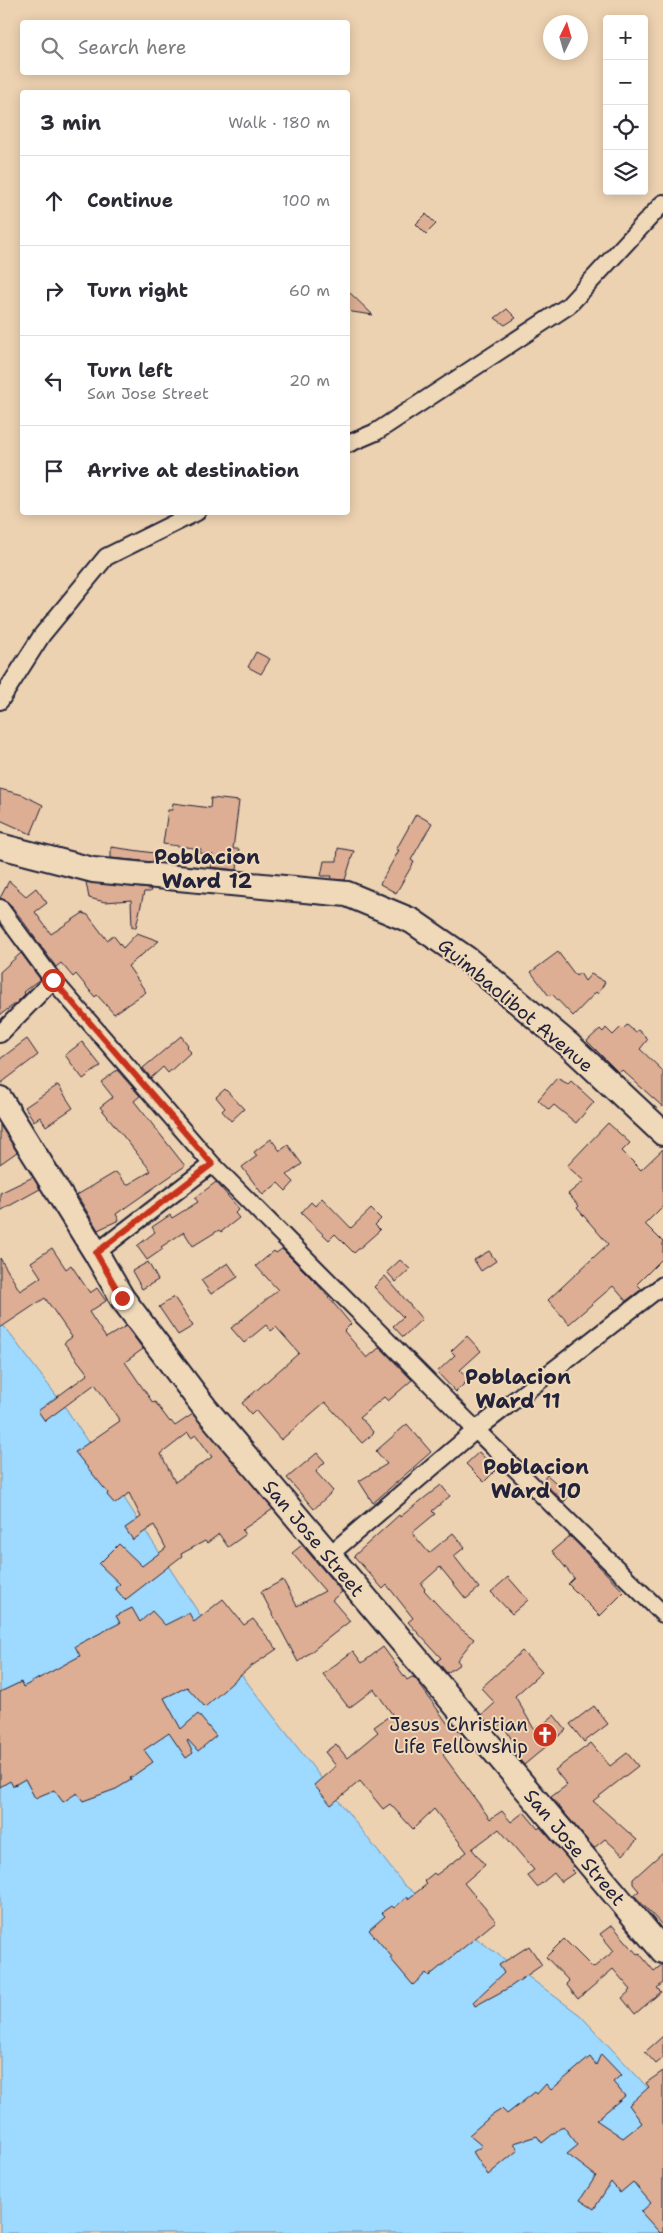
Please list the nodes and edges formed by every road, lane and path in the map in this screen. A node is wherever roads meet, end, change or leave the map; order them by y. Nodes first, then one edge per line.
1 (663, 203) edge
2 (350, 443) edge
3 (191, 515) edge
4 (0, 701) edge
5 (0, 846) edge
6 (0, 908) edge
7 (53, 980) junction
8 (0, 1034) edge
9 (0, 1099) edge
10 (663, 1134) edge
11 (212, 1164) junction
12 (96, 1253) junction
13 (663, 1285) edge
14 (476, 1430) junction
15 (328, 1556) junction
16 (663, 1614) edge
17 (663, 1950) edge

1 - 2 street
3 - 4 street
5 - 10 street, Guimbaolibot Avenue
6 - 7 street
7 - 8 street
7 - 11 street
9 - 12 street, San Jose Street
11 - 12 street
11 - 14 street
12 - 15 street, San Jose Street
13 - 14 street
14 - 15 street
14 - 16 street
15 - 17 street, San Jose Street

